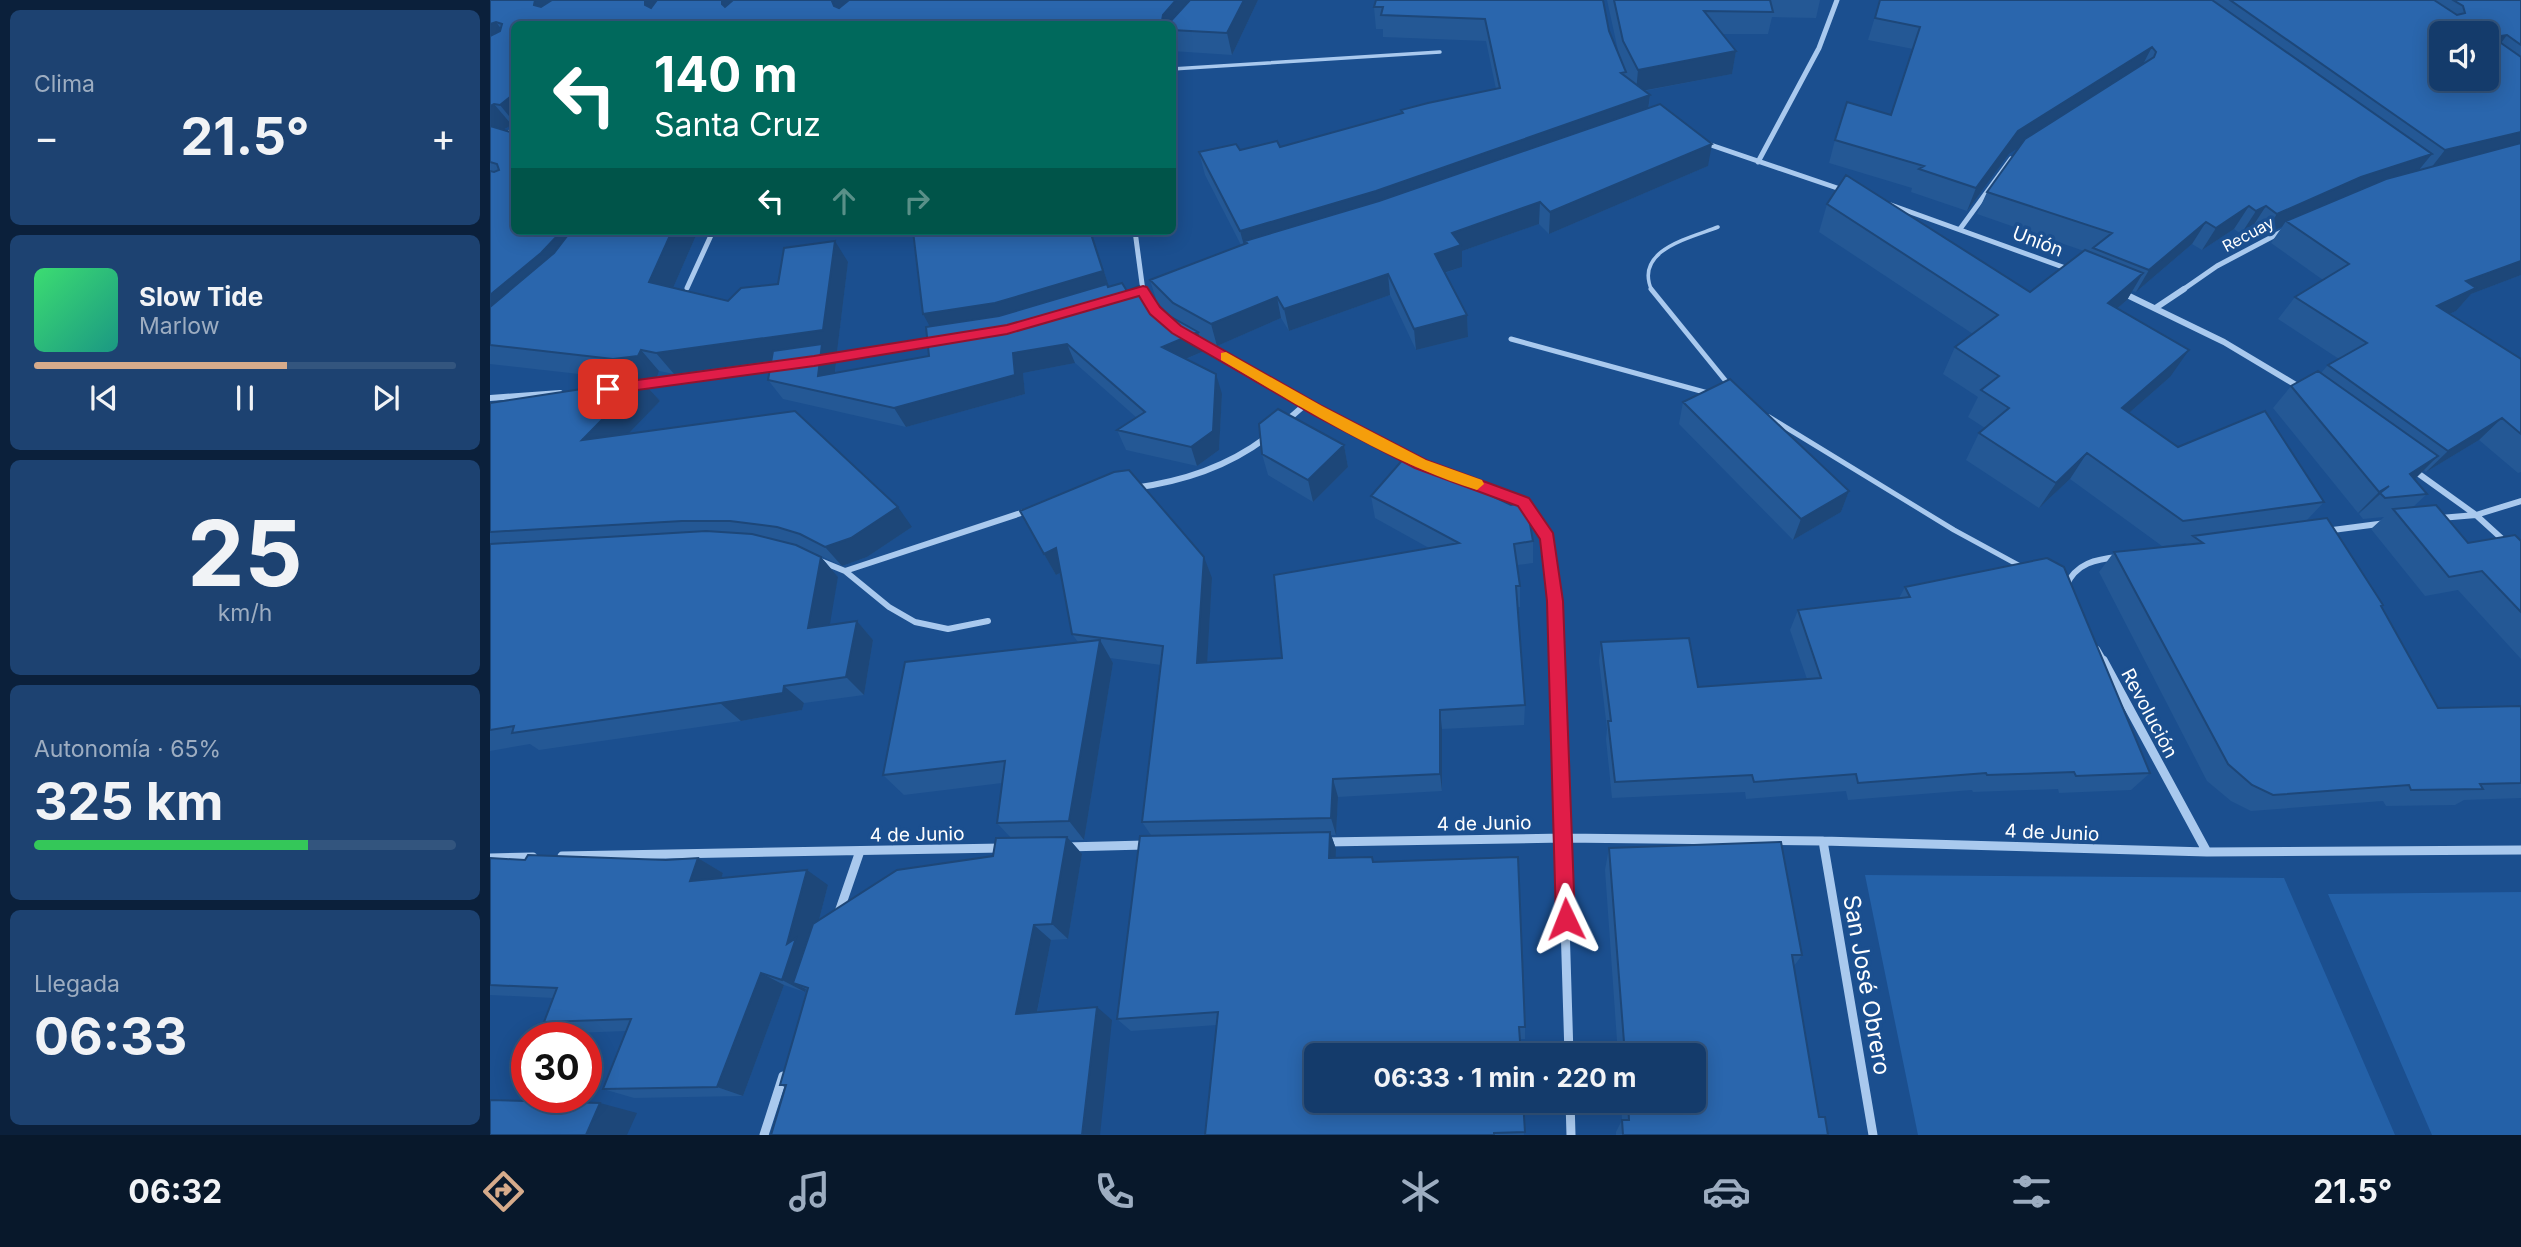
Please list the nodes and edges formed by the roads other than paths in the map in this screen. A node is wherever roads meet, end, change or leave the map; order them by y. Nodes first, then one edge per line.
1 (1838, 1) edge
2 (1440, 52) dead end
3 (1176, 69) edge
4 (511, 132) edge
5 (1693, 139) edge
6 (490, 144) edge
7 (2018, 154) edge
8 (1758, 162) junction
9 (1851, 192) edge
10 (1877, 201) edge
11 (1718, 227) dead end
12 (2291, 227) edge
13 (1960, 229) junction
14 (711, 235) edge
15 (1136, 235) edge
16 (2079, 273) edge
17 (1156, 286) edge
18 (687, 288) edge
19 (2112, 288) edge
20 (1143, 290) junction
21 (1130, 294) edge
22 (1149, 300) edge
23 (2157, 307) junction
24 (1188, 336) edge
25 (1511, 339) dead end
26 (938, 341) edge
27 (814, 361) edge
28 (788, 364) edge
29 (632, 386) edge
30 (1734, 390) edge
31 (569, 392) edge
32 (1717, 395) edge
33 (2312, 396) edge
34 (490, 398) edge
35 (1307, 403) junction
36 (1765, 415) edge
37 (2410, 468) edge
38 (1129, 488) edge
39 (2521, 501) edge
40 (1038, 508) edge
41 (2476, 515) junction
42 (2435, 519) edge
43 (2395, 522) edge
44 (2313, 533) edge
45 (2132, 555) edge
46 (808, 556) edge
47 (2521, 556) edge
48 (2028, 570) edge
49 (845, 571) junction
50 (2053, 583) edge
51 (2065, 590) junction
52 (2072, 601) edge
53 (988, 621) dead end
54 (2091, 637) edge
55 (1563, 838) junction
56 (1823, 841) junction
57 (1315, 842) edge
58 (1149, 845) edge
59 (1053, 847) edge
60 (1012, 848) edge
61 (2521, 850) edge
62 (860, 851) junction
63 (2207, 852) junction
64 (490, 858) edge
65 (833, 928) edge
66 (1569, 1043) edge
67 (785, 1070) edge
68 (1570, 1113) edge
69 (764, 1135) edge
70 (1571, 1135) edge
71 (1873, 1135) edge

1 - 8 street
2 - 3 lane
4 - 6 street
5 - 8 street
7 - 13 street
8 - 9 street
10 - 13 street, Unión
11 - 30 lane
12 - 23 street, Recuay
13 - 16 street, Unión
14 - 18 street
15 - 20 street
17 - 20 street
19 - 23 street
20 - 21 street
20 - 22 street
23 - 33 street
24 - 35 street
25 - 32 lane
26 - 27 street
28 - 29 street
31 - 34 street
35 - 38 street
35 - 55 street
36 - 48 lane
37 - 41 street
39 - 41 street
40 - 49 street
41 - 42 street
41 - 47 street
43 - 44 street
45 - 51 street
46 - 49 street
49 - 53 street
50 - 51 lane
51 - 52 street
54 - 63 street, Revolución
55 - 56 street, 4 de Junio
55 - 57 street, 4 de Junio
55 - 66 street
56 - 63 street, 4 de Junio
56 - 71 street, San José Obrero
58 - 59 street
60 - 62 street, 4 de Junio
61 - 63 street, 4 de Junio
62 - 64 street, 4 de Junio
62 - 65 street
67 - 69 street
68 - 70 street

